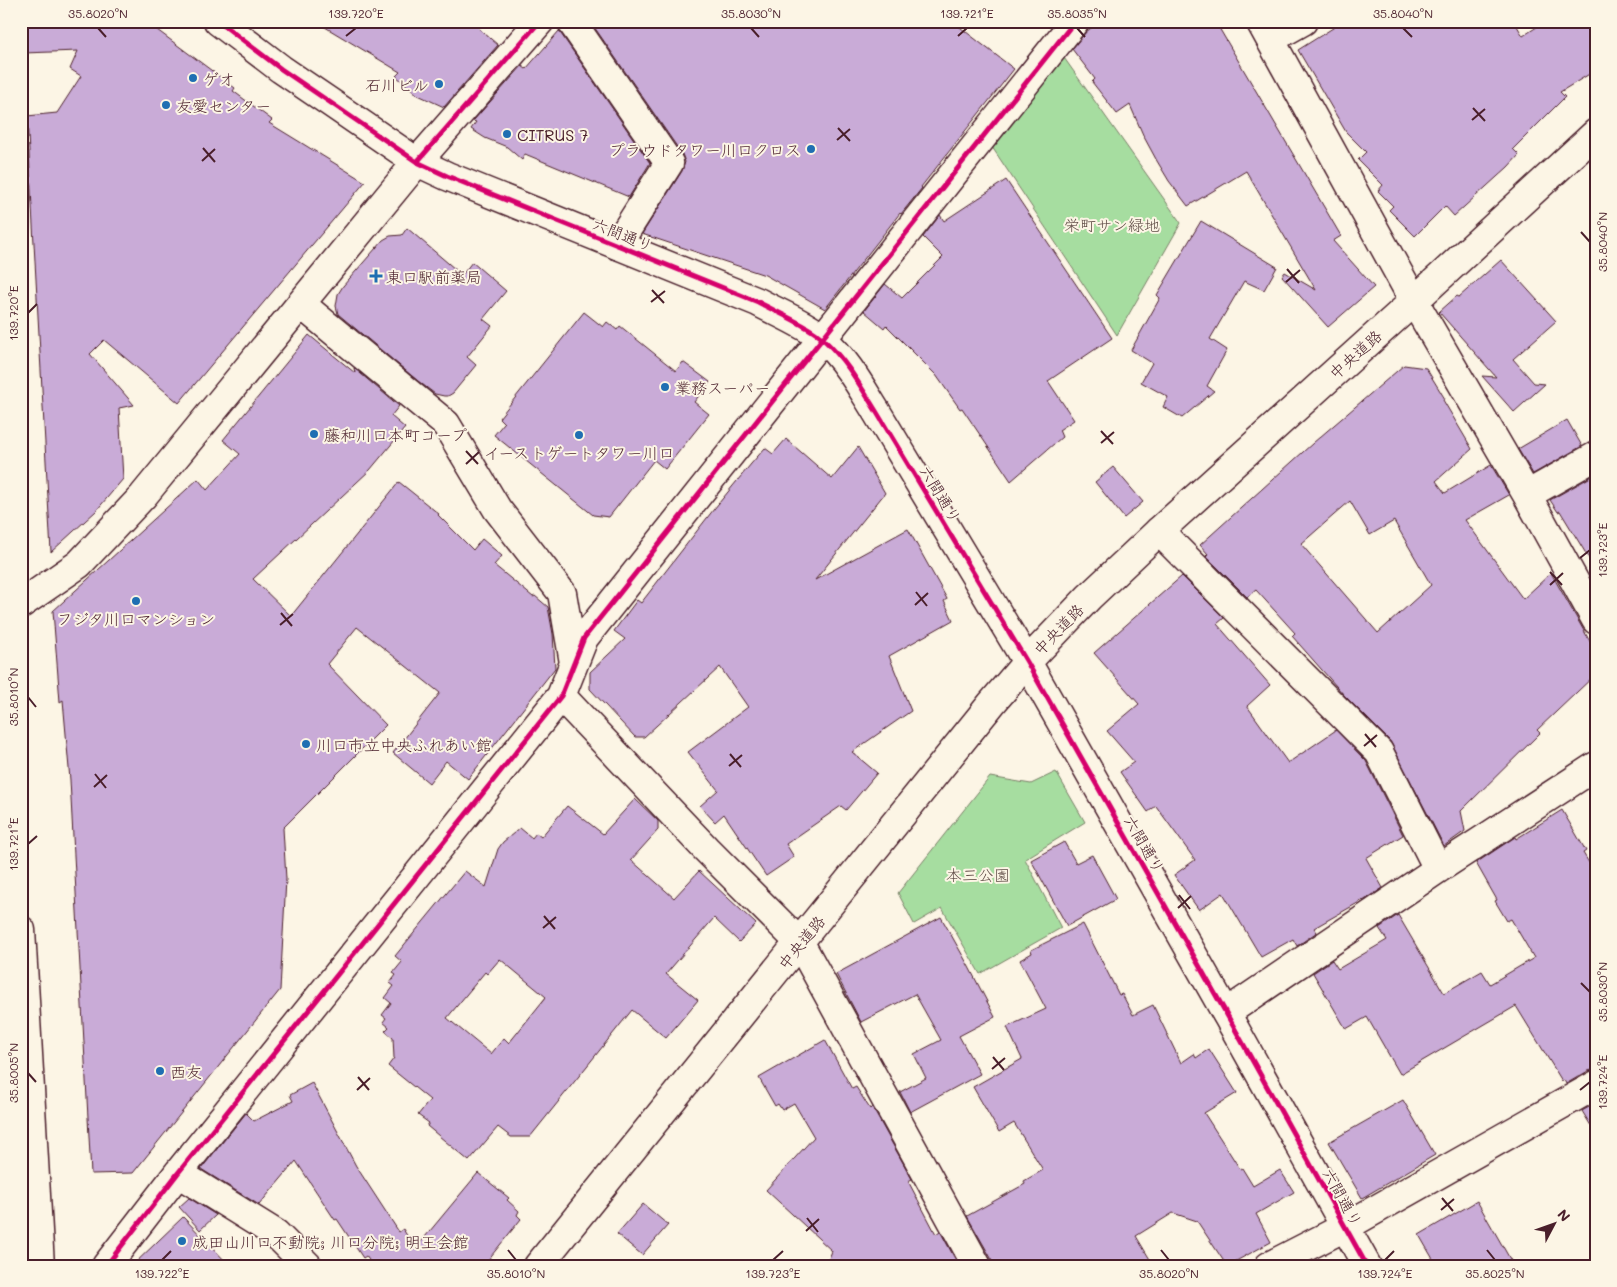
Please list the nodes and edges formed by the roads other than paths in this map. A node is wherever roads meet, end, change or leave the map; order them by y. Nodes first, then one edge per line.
1 (218, 21) edge
2 (540, 21) edge
3 (571, 21) edge
4 (1075, 21) edge
5 (1303, 21) edge
6 (1265, 30) edge
7 (1596, 132) edge
8 (417, 162) junction
9 (617, 245) junction
10 (1414, 301) junction
11 (301, 304) junction
12 (824, 339) junction
13 (1596, 456) edge
14 (1527, 495) junction
15 (1159, 531) junction
16 (21, 604) edge
17 (1596, 620) edge
18 (1027, 662) junction
19 (574, 663) junction
20 (561, 696) junction
21 (1596, 766) edge
22 (1438, 869) junction
23 (21, 930) edge
24 (800, 943) junction
25 (1226, 1013) junction
26 (1596, 1085) edge
27 (178, 1172) junction
28 (28, 1192) edge
29 (1345, 1227) junction
30 (40, 1266) edge
31 (106, 1266) edge
32 (308, 1266) edge
33 (538, 1266) edge
34 (977, 1266) edge
35 (1269, 1266) edge
36 (1367, 1266) edge

1 - 8 street, 六間通り
2 - 8 street
3 - 9 street
4 - 12 street
5 - 6 street
6 - 10 street
7 - 10 street, 中央道路
8 - 9 street, 六間通り
8 - 11 street
9 - 12 street, 六間通り
10 - 14 street
10 - 15 street, 中央道路
11 - 16 street
11 - 19 street
12 - 18 street, 六間通り
12 - 19 street
13 - 14 street
14 - 17 street
15 - 18 street, 中央道路
15 - 22 street
18 - 24 street, 中央道路
18 - 25 street, 六間通り
19 - 20 street
20 - 24 street
20 - 27 street
21 - 22 street
22 - 25 street
23 - 28 street
24 - 33 street, 中央道路
24 - 34 street
25 - 29 street, 六間通り
26 - 29 street
27 - 31 street
27 - 32 street
28 - 30 street
29 - 35 street
29 - 36 street, 六間通り

